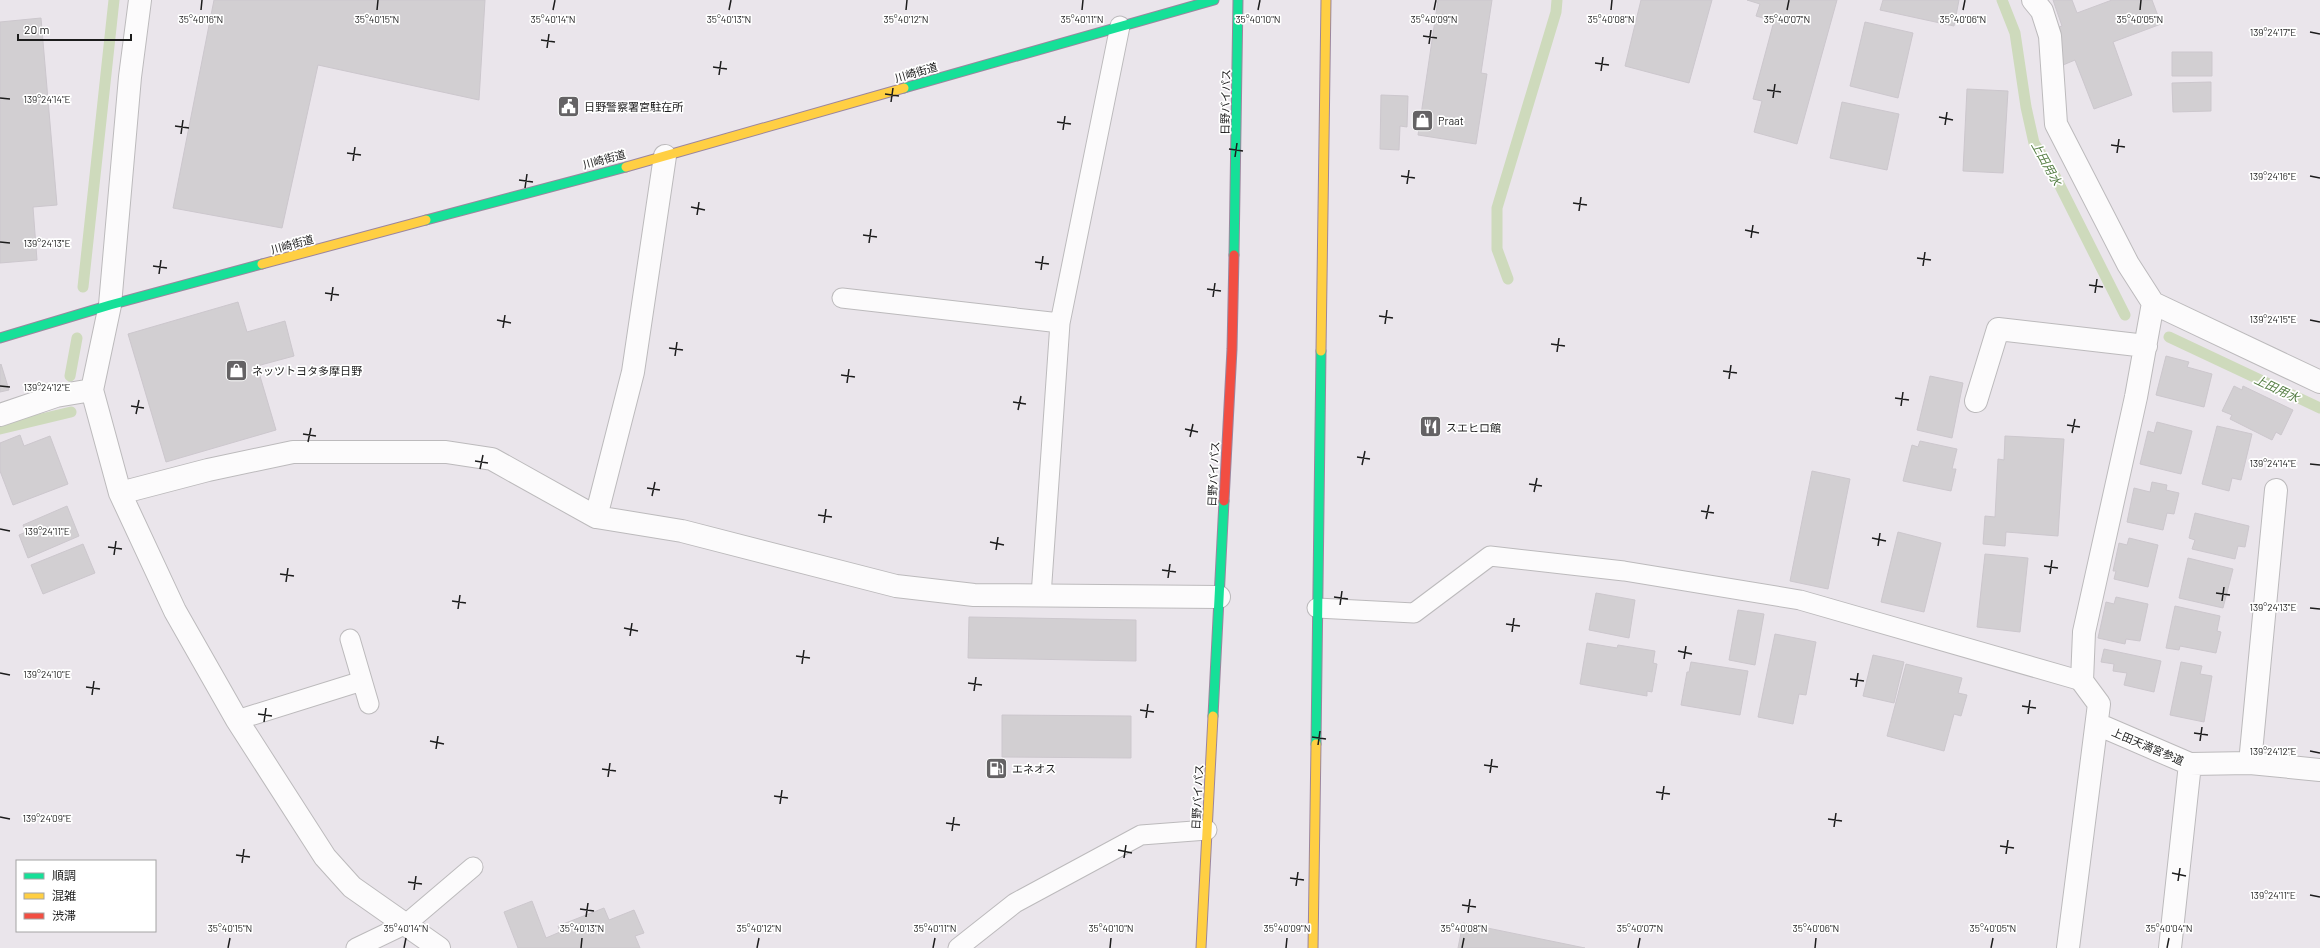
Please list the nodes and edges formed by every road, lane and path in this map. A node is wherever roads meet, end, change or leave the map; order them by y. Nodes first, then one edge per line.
1 (140, 0) edge
2 (1214, 0) edge
3 (1238, 0) edge
4 (1326, 0) edge
5 (2033, 0) edge
6 (1120, 26) junction
7 (665, 156) junction
8 (842, 298) dead end
9 (2153, 303) junction
10 (110, 305) junction
11 (1060, 323) junction
12 (0, 338) edge
13 (2146, 346) junction
14 (2320, 382) edge
15 (92, 390) junction
16 (1976, 401) dead end
17 (0, 415) edge
18 (2276, 490) dead end
19 (120, 493) junction
20 (596, 518) junction
21 (1041, 596) junction
22 (1219, 597) junction
23 (1317, 608) junction
24 (350, 640) dead end
25 (362, 681) junction
26 (2082, 681) junction
27 (369, 704) dead end
28 (237, 720) junction
29 (2097, 724) junction
30 (2250, 763) junction
31 (2190, 764) junction
32 (2320, 770) edge
33 (1207, 830) junction
34 (474, 867) dead end
35 (406, 924) junction
36 (356, 948) edge
37 (439, 948) edge
38 (958, 948) edge
39 (1201, 948) edge
40 (1313, 948) edge
41 (2068, 948) edge
42 (2170, 948) edge

1 - 10 street
2 - 6 main road, 川崎街道
3 - 22 main road, 日野バイパス
4 - 23 main road
5 - 9 street
6 - 7 main road, 川崎街道
6 - 11 lane
7 - 10 main road, 川崎街道
7 - 20 street
8 - 11 lane
9 - 13 street
9 - 14 street
10 - 12 main road, 川崎街道
10 - 15 street
11 - 21 lane
13 - 16 street
13 - 26 street
15 - 17 street
15 - 19 street
18 - 30 street
19 - 20 street
19 - 28 street
20 - 21 street
21 - 22 street
22 - 33 main road, 日野バイパス
23 - 26 lane
23 - 40 main road
24 - 25 lane
25 - 27 lane
25 - 28 lane
26 - 29 street
28 - 35 street
29 - 31 street, 上田天満宮参道
29 - 41 street
30 - 31 street, 上田天満宮参道
30 - 32 street, 上田天満宮参道
31 - 42 street
33 - 38 lane
33 - 39 main road, 日野バイパス
34 - 35 lane
35 - 36 lane
35 - 37 street

